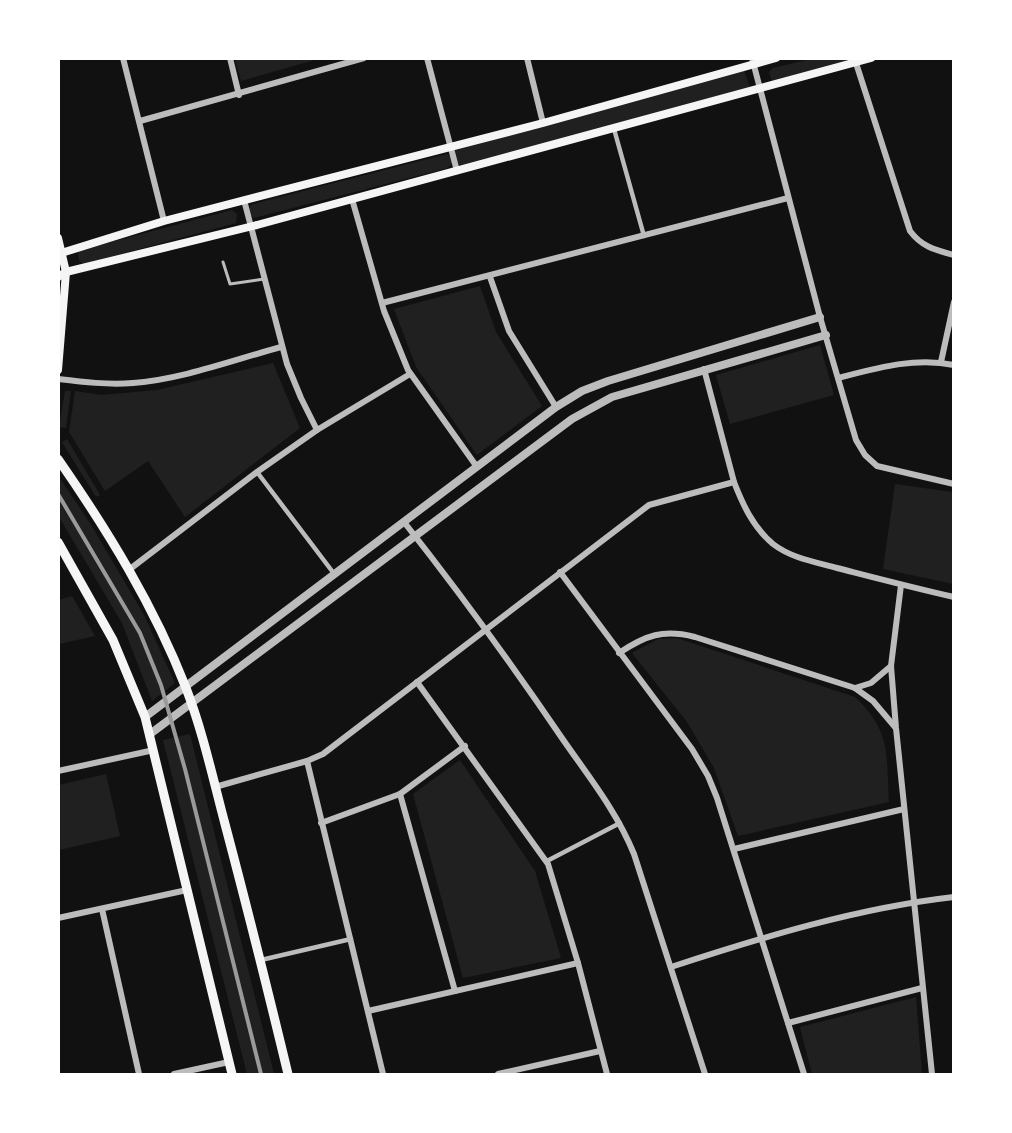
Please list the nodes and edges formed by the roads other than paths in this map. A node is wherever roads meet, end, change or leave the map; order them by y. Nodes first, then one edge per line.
1 (123, 58) edge
2 (230, 58) edge
3 (364, 58) edge
4 (427, 58) edge
5 (527, 58) edge
6 (776, 58) edge
7 (871, 58) edge
8 (752, 62) edge
9 (856, 63) junction
10 (758, 90) junction
11 (239, 95) junction
12 (140, 122) junction
13 (543, 123) junction
14 (614, 129) junction
15 (450, 146) junction
16 (456, 171) junction
17 (788, 198) junction
18 (352, 199) junction
19 (244, 200) junction
20 (164, 221) junction
21 (250, 226) junction
22 (644, 236) junction
23 (58, 238) edge
24 (60, 253) edge
25 (954, 255) edge
26 (224, 262) dead end
27 (62, 275) edge
28 (490, 277) junction
29 (264, 279) junction
30 (954, 302) edge
31 (382, 303) junction
32 (820, 317) junction
33 (826, 335) junction
34 (281, 346) junction
35 (941, 362) junction
36 (954, 365) edge
37 (704, 369) junction
38 (58, 370) edge
39 (410, 374) junction
40 (838, 378) junction
41 (58, 379) edge
42 (556, 407) junction
43 (317, 430) junction
44 (58, 459) edge
45 (477, 467) junction
46 (257, 472) junction
47 (734, 482) junction
48 (954, 484) edge
49 (404, 522) junction
50 (416, 537) junction
51 (58, 542) edge
52 (130, 569) junction
53 (561, 572) junction
54 (335, 575) junction
55 (901, 585) junction
56 (954, 597) edge
57 (486, 630) junction
58 (619, 653) junction
59 (891, 666) junction
60 (417, 682) junction
61 (186, 686) junction
62 (855, 688) junction
63 (192, 703) junction
64 (145, 717) junction
65 (896, 728) junction
66 (150, 734) junction
67 (465, 746) junction
68 (154, 750) junction
69 (307, 761) junction
70 (58, 771) edge
71 (215, 787) junction
72 (400, 794) junction
73 (904, 809) junction
74 (321, 823) junction
75 (620, 823) junction
76 (734, 849) junction
77 (547, 861) junction
78 (187, 890) junction
79 (954, 897) edge
80 (913, 902) junction
81 (102, 909) junction
82 (58, 918) edge
83 (761, 938) junction
84 (351, 939) junction
85 (261, 960) junction
86 (578, 963) junction
87 (671, 967) junction
88 (922, 988) junction
89 (455, 991) junction
90 (368, 1011) junction
91 (788, 1023) junction
92 (600, 1051) junction
93 (229, 1062) junction
94 (139, 1074) edge
95 (174, 1074) edge
96 (232, 1074) edge
97 (288, 1074) edge
98 (383, 1074) edge
99 (498, 1074) edge
100 (607, 1074) edge
101 (705, 1074) edge
102 (804, 1074) edge
103 (932, 1074) edge

1 - 12 street
2 - 11 street
3 - 11 street
4 - 15 street
5 - 13 street
6 - 8 main road
7 - 9 main road
8 - 10 street
8 - 13 main road
9 - 10 main road
9 - 25 street
10 - 14 main road
10 - 17 street
11 - 12 street
12 - 20 street
13 - 15 main road
14 - 16 main road
14 - 22 street
15 - 16 street
15 - 19 main road
16 - 18 main road
17 - 22 street
17 - 32 street
18 - 21 main road
18 - 31 street
19 - 20 main road
19 - 21 street
20 - 24 main road
21 - 27 main road
21 - 29 street
22 - 28 street
23 - 24 main road
24 - 27 main road
26 - 29 lane
27 - 38 main road
28 - 31 street
28 - 42 street
29 - 34 street
30 - 35 street
31 - 39 street
32 - 33 street
32 - 42 street
33 - 37 street
33 - 40 street
34 - 41 street
34 - 43 street
35 - 36 street
35 - 40 street
37 - 47 street
37 - 50 street
39 - 43 street
39 - 45 street
40 - 48 street
42 - 45 street
43 - 46 street
44 - 52 main road
45 - 49 street
46 - 52 street
46 - 54 street
47 - 53 street
47 - 55 street
49 - 50 street
49 - 54 street
50 - 57 street
50 - 63 street
51 - 64 main road
52 - 61 main road
53 - 57 street
53 - 58 street
54 - 61 street
55 - 56 street
55 - 59 street
57 - 60 street
57 - 75 street
58 - 62 street
58 - 76 street
59 - 62 street
59 - 65 street
60 - 67 street
60 - 69 street
61 - 63 main road
61 - 64 street
62 - 65 street
63 - 66 street
63 - 71 main road
64 - 66 main road
65 - 73 street
66 - 68 main road
67 - 72 street
67 - 77 street
68 - 70 street
68 - 78 main road
69 - 71 street
69 - 74 street
71 - 85 main road
72 - 74 street
72 - 89 street
73 - 76 street
73 - 80 street
74 - 84 street
75 - 77 street
75 - 87 street
76 - 83 street
77 - 86 street
78 - 81 street
78 - 93 main road
79 - 80 street
80 - 83 street
80 - 88 street
81 - 82 street
81 - 94 street
83 - 87 street
83 - 91 street
84 - 85 street
84 - 90 street
85 - 97 main road
86 - 89 street
86 - 92 street
87 - 101 street
88 - 91 street
88 - 103 street
89 - 90 street
90 - 98 street
91 - 102 street
92 - 99 street
92 - 100 street
93 - 95 street
93 - 96 main road

